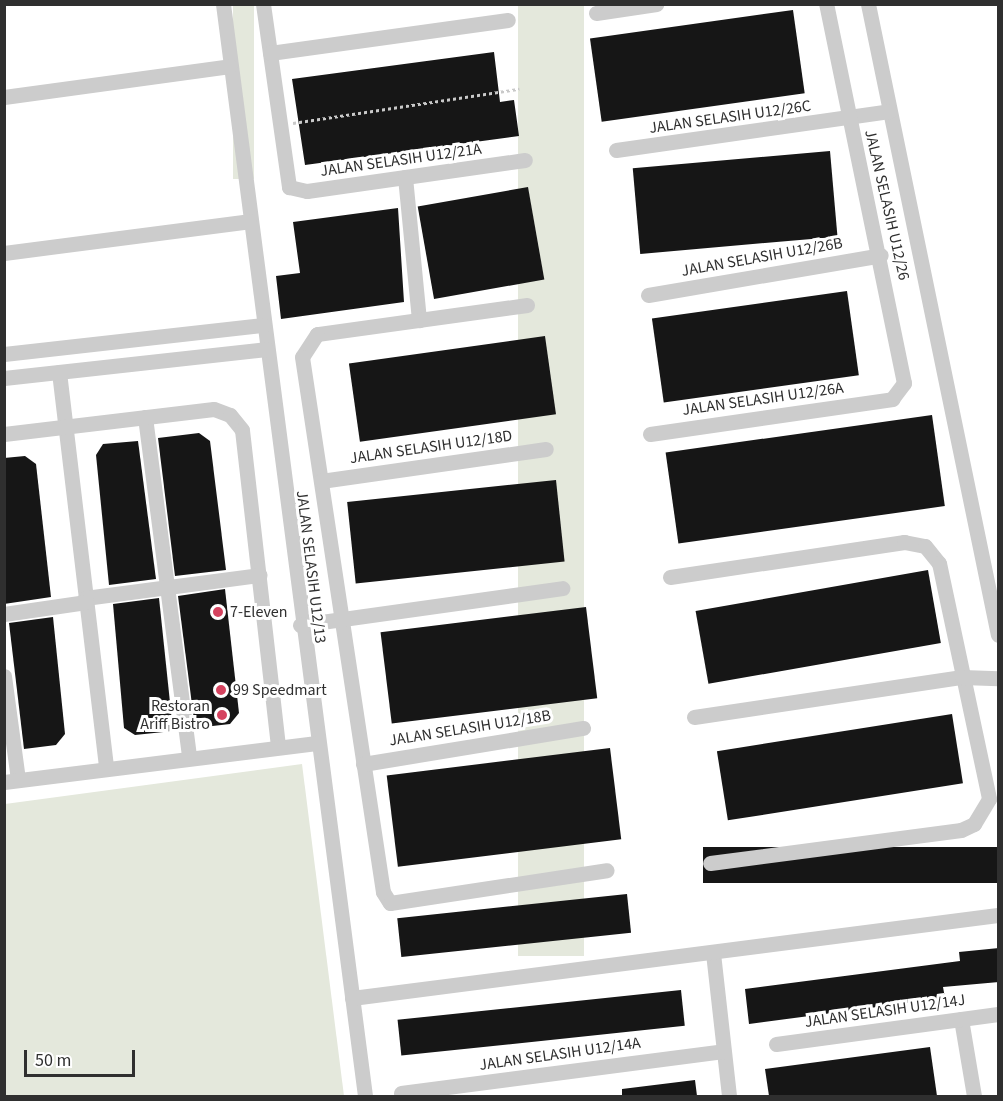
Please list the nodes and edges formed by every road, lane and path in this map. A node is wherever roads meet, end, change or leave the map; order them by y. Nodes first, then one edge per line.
1 (223, 4) edge
2 (263, 4) edge
3 (656, 4) edge
4 (826, 4) edge
5 (868, 4) edge
6 (596, 13) dead end
7 (508, 20) dead end
8 (270, 53) junction
9 (230, 66) junction
10 (519, 89) dead end
11 (4, 97) edge
12 (889, 111) junction
13 (850, 119) junction
14 (288, 128) junction
15 (616, 150) dead end
16 (525, 160) dead end
17 (405, 177) junction
18 (249, 221) junction
19 (4, 253) edge
20 (881, 255) junction
21 (648, 296) dead end
22 (527, 305) dead end
23 (419, 320) junction
24 (263, 325) junction
25 (266, 349) junction
26 (4, 354) edge
27 (59, 372) junction
28 (4, 378) edge
29 (882, 400) joint
30 (145, 417) junction
31 (64, 427) junction
32 (4, 434) edge
33 (650, 434) dead end
34 (546, 448) dead end
35 (321, 481) junction
36 (259, 575) junction
37 (670, 577) dead end
38 (167, 587) junction
39 (562, 588) dead end
40 (86, 599) junction
41 (4, 614) edge
42 (342, 621) junction
43 (300, 625) junction
44 (999, 635) edge
45 (4, 676) edge
46 (962, 677) junction
47 (999, 678) edge
48 (694, 717) dead end
49 (583, 728) dead end
50 (317, 743) junction
51 (278, 745) junction
52 (189, 757) junction
53 (363, 764) junction
54 (106, 768) junction
55 (11, 781) edge
56 (710, 863) dead end
57 (607, 870) dead end
58 (999, 915) edge
59 (713, 953) junction
60 (352, 998) junction
61 (999, 1014) edge
62 (962, 1019) junction
63 (776, 1044) dead end
64 (723, 1051) junction
65 (401, 1094) dead end
66 (365, 1096) edge
67 (729, 1096) edge
68 (974, 1096) edge

1 - 9 street, JALAN SELASIH U12/13
2 - 8 street
3 - 6 street
4 - 13 street, JALAN SELASIH U12/26
5 - 12 street
7 - 8 street
8 - 14 street
9 - 11 street
9 - 18 street, JALAN SELASIH U12/13
10 - 14 path
12 - 13 street, JALAN SELASIH U12/26C
12 - 44 street
13 - 15 street, JALAN SELASIH U12/26C
13 - 20 street, JALAN SELASIH U12/26
14 - 17 street, JALAN SELASIH U12/21A
16 - 17 street, JALAN SELASIH U12/21A
17 - 23 street
18 - 19 street
18 - 24 street, JALAN SELASIH U12/13
20 - 21 street, JALAN SELASIH U12/26B
20 - 29 street, JALAN SELASIH U12/26
22 - 23 street
23 - 35 street
24 - 25 street, JALAN SELASIH U12/13
24 - 26 street
25 - 27 street
25 - 43 street, JALAN SELASIH U12/13
27 - 28 street
27 - 31 street
29 - 33 street, JALAN SELASIH U12/26A
30 - 31 street
30 - 36 street
30 - 38 street
31 - 32 street
31 - 40 street
34 - 35 street, JALAN SELASIH U12/18D
35 - 42 street
36 - 38 street
36 - 51 street
37 - 46 street
38 - 40 street
38 - 52 street
39 - 42 street
40 - 41 street
40 - 54 street
42 - 43 street
42 - 53 street
43 - 50 street, JALAN SELASIH U12/13
45 - 55 street
46 - 47 street
46 - 48 street
46 - 56 street
49 - 53 street, JALAN SELASIH U12/18B
50 - 51 street
50 - 60 street, JALAN SELASIH U12/13
51 - 52 street
52 - 54 street
53 - 57 street
54 - 55 street
58 - 59 street
59 - 60 street
59 - 64 street
60 - 66 street, JALAN SELASIH U12/13
61 - 62 street, JALAN SELASIH U12/14J
62 - 63 street, JALAN SELASIH U12/14J
62 - 68 street
64 - 65 street, JALAN SELASIH U12/14A
64 - 67 street

